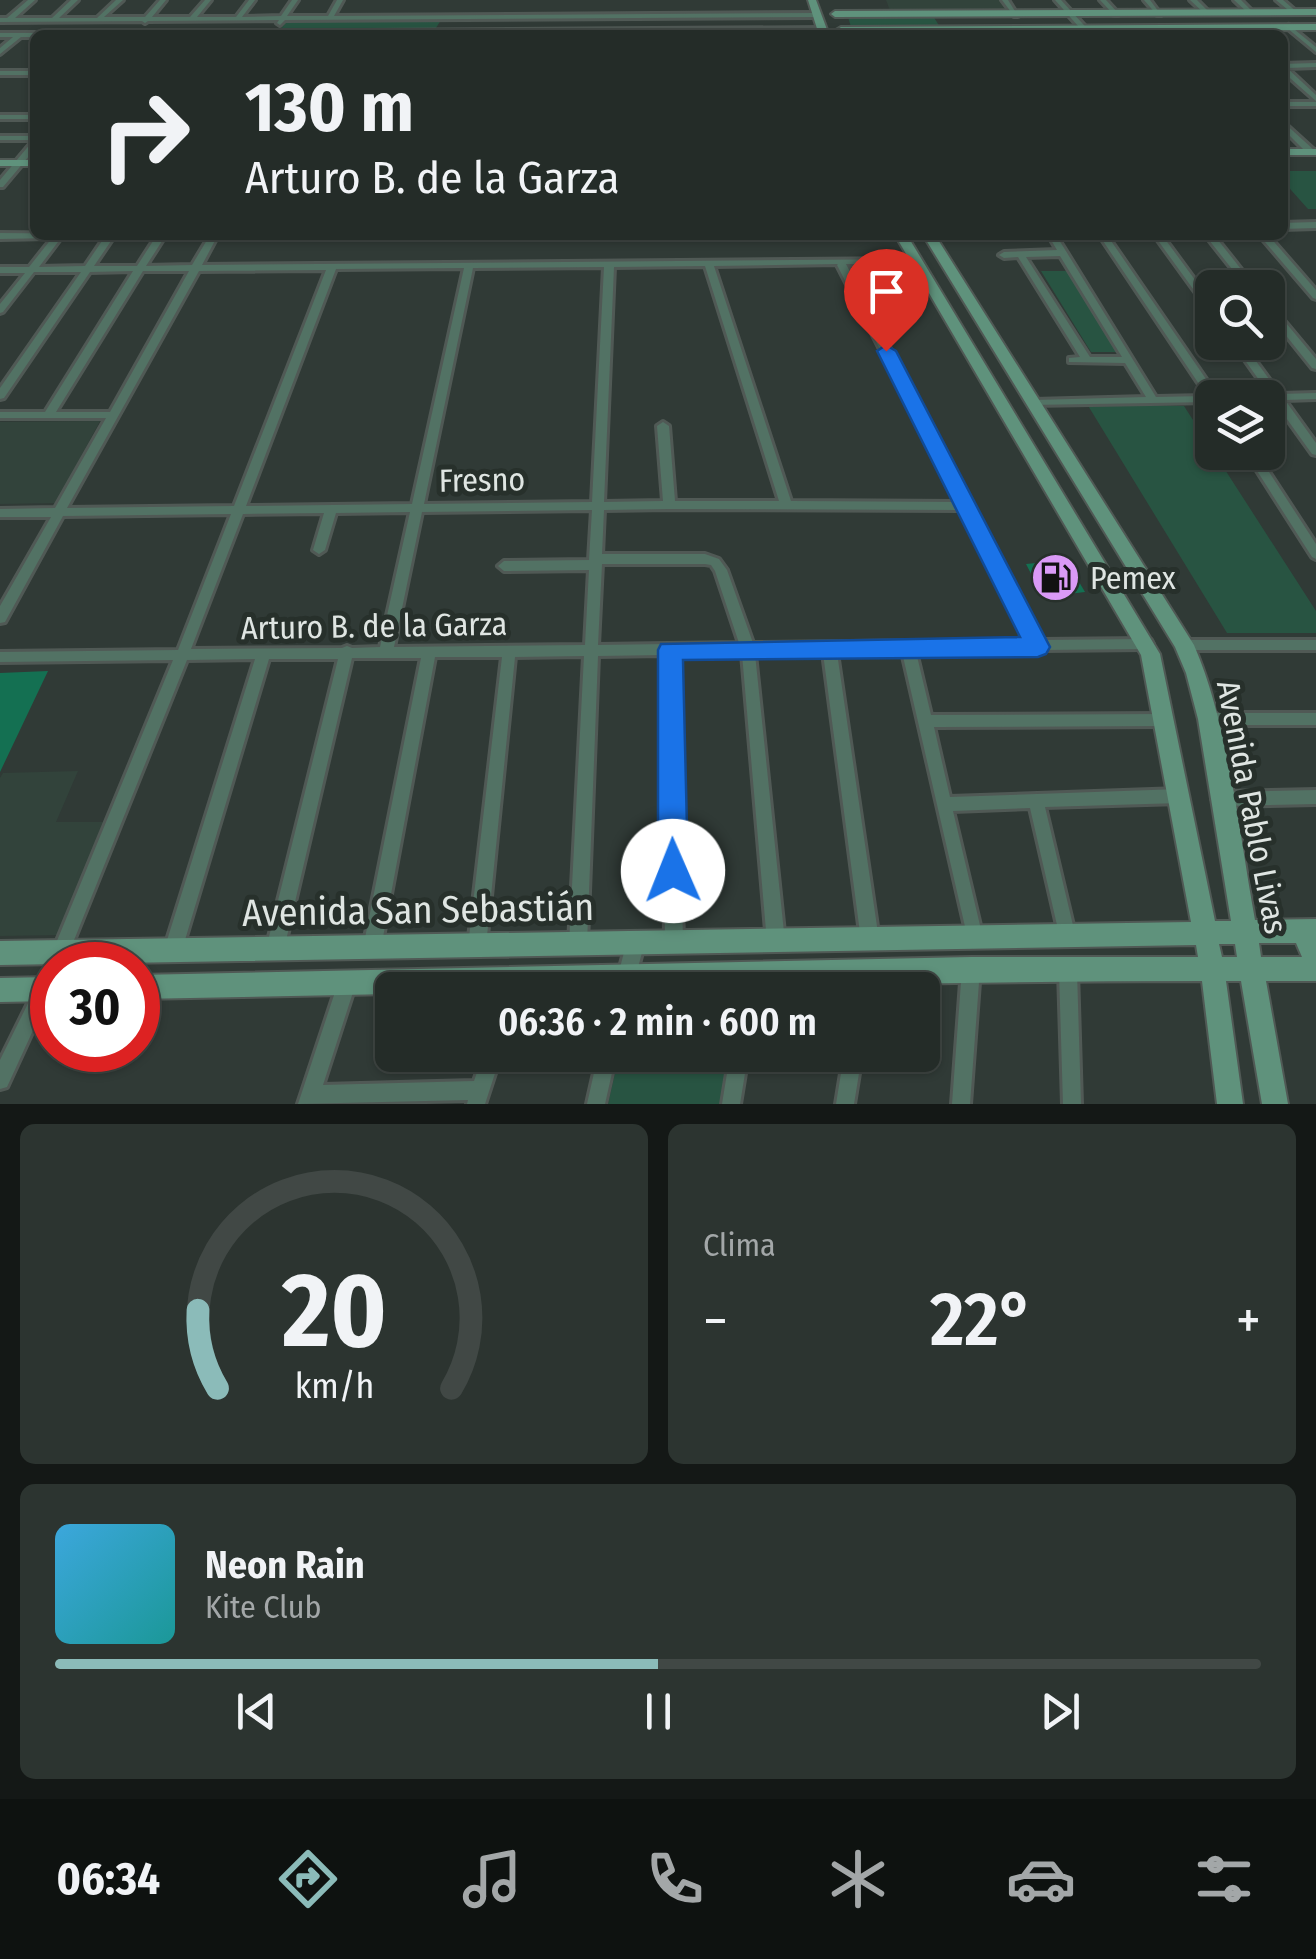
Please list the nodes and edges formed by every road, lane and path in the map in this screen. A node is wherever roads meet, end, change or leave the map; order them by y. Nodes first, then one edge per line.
1 (32, 0) edge
2 (75, 0) edge
3 (120, 0) edge
4 (163, 0) edge
5 (208, 0) edge
6 (252, 0) edge
7 (295, 0) edge
8 (340, 0) edge
9 (455, 0) edge
10 (493, 0) edge
11 (536, 0) edge
12 (581, 0) edge
13 (624, 0) edge
14 (812, 0) edge
15 (829, 0) edge
16 (1005, 0) edge
17 (1058, 0) edge
18 (1103, 0) edge
19 (1146, 0) edge
20 (1193, 0) edge
21 (1236, 0) edge
22 (1279, 0) edge
23 (1293, 0) edge
24 (1306, 0) edge
25 (710, 2) dead end
26 (670, 4) dead end
27 (756, 4) dead end
28 (381, 5) dead end
29 (424, 5) dead end
30 (1316, 10) edge
31 (1295, 12) junction
32 (1207, 13) junction
33 (1251, 13) junction
34 (835, 14) junction
35 (936, 14) junction
36 (1070, 14) junction
37 (1116, 14) junction
38 (1160, 14) junction
39 (817, 15) junction
40 (1016, 15) junction
41 (624, 16) junction
42 (670, 16) junction
43 (712, 16) junction
44 (760, 16) junction
45 (488, 17) junction
46 (532, 17) junction
47 (579, 17) junction
48 (192, 18) junction
49 (238, 18) junction
50 (283, 18) junction
51 (330, 18) junction
52 (374, 18) junction
53 (418, 18) junction
54 (448, 18) junction
55 (99, 19) junction
56 (146, 19) junction
57 (4, 20) edge
58 (54, 20) junction
59 (1289, 27) junction
60 (1316, 27) edge
61 (943, 29) junction
62 (136, 30) edge
63 (276, 30) edge
64 (444, 30) edge
65 (622, 30) edge
66 (822, 30) edge
67 (841, 30) edge
68 (909, 30) edge
69 (957, 30) edge
70 (1085, 30) edge
71 (1254, 30) edge
72 (30, 35) edge
73 (0, 36) edge
74 (18, 36) junction
75 (1316, 50) edge
76 (0, 52) edge
77 (1288, 66) edge
78 (1316, 66) edge
79 (1288, 72) edge
80 (0, 73) edge
81 (30, 73) edge
82 (1316, 101) edge
83 (1288, 103) edge
84 (0, 117) edge
85 (30, 117) edge
86 (1288, 128) edge
87 (0, 138) edge
88 (30, 141) edge
89 (30, 148) edge
90 (1288, 152) edge
91 (1314, 152) edge
92 (19, 163) junction
93 (30, 163) edge
94 (0, 164) edge
95 (0, 185) edge
96 (1312, 225) edge
97 (1316, 234) edge
98 (30, 238) edge
99 (2, 239) edge
100 (55, 240) edge
101 (107, 240) edge
102 (158, 240) edge
103 (211, 240) edge
104 (904, 240) edge
105 (932, 240) edge
106 (1055, 240) edge
107 (1106, 240) edge
108 (1162, 240) edge
109 (1213, 240) edge
110 (1267, 240) edge
111 (1063, 253) junction
112 (1020, 254) junction
113 (1004, 255) dead end
114 (915, 262) junction
115 (842, 264) junction
116 (709, 265) junction
117 (609, 266) junction
118 (332, 267) junction
119 (469, 267) junction
120 (141, 268) junction
121 (194, 268) junction
122 (86, 269) junction
123 (0, 270) edge
124 (30, 270) junction
125 (1237, 270) edge
126 (1195, 286) edge
127 (1316, 296) edge
128 (0, 310) edge
129 (1285, 327) edge
130 (1316, 340) edge
131 (1296, 341) junction
132 (1072, 360) dead end
133 (1087, 360) junction
134 (1128, 360) junction
135 (1316, 366) edge
136 (1201, 380) edge
137 (0, 396) edge
138 (1285, 396) edge
139 (1316, 396) edge
140 (1195, 399) edge
141 (1153, 400) junction
142 (1034, 403) junction
143 (1285, 408) edge
144 (0, 415) edge
145 (48, 415) junction
146 (112, 415) junction
147 (663, 426) dead end
148 (1316, 451) edge
149 (1262, 470) edge
150 (669, 504) junction
151 (597, 505) junction
152 (786, 505) junction
153 (965, 506) junction
154 (418, 508) junction
155 (330, 510) junction
156 (60, 511) junction
157 (237, 511) junction
158 (0, 512) edge
159 (320, 550) dead end
160 (1316, 554) edge
161 (596, 562) junction
162 (504, 566) dead end
163 (0, 618) edge
164 (1146, 644) junction
165 (1316, 644) edge
166 (1184, 646) junction
167 (1038, 647) junction
168 (829, 648) junction
169 (908, 648) junction
170 (748, 649) junction
171 (590, 650) junction
172 (670, 650) junction
173 (346, 651) junction
174 (386, 652) junction
175 (428, 652) junction
176 (510, 652) junction
177 (264, 654) junction
178 (182, 656) junction
179 (0, 657) edge
180 (1316, 718) edge
181 (1166, 720) junction
182 (1208, 720) junction
183 (924, 721) junction
184 (1180, 796) junction
185 (1316, 797) edge
186 (1220, 799) junction
187 (1036, 800) junction
188 (946, 804) junction
189 (1310, 932) edge
190 (1246, 934) junction
191 (1206, 935) junction
192 (1068, 938) junction
193 (975, 939) junction
194 (870, 940) junction
195 (66, 942) edge
196 (776, 943) junction
197 (578, 944) junction
198 (635, 944) junction
199 (674, 944) junction
200 (477, 946) junction
201 (372, 948) junction
202 (275, 949) junction
203 (173, 950) junction
204 (160, 952) edge
205 (0, 953) edge
206 (30, 964) edge
207 (1212, 966) junction
208 (1316, 966) edge
209 (971, 969) junction
210 (1253, 969) junction
211 (1068, 971) junction
212 (627, 972) edge
213 (940, 972) edge
214 (30, 980) edge
215 (348, 982) junction
216 (375, 982) edge
217 (160, 986) edge
218 (0, 990) edge
219 (30, 1019) edge
220 (486, 1072) edge
221 (603, 1072) edge
222 (736, 1072) edge
223 (850, 1072) edge
224 (0, 1080) edge
225 (478, 1097) edge
226 (308, 1100) edge
227 (596, 1104) edge
228 (731, 1104) edge
229 (845, 1104) edge
230 (961, 1104) edge
231 (1072, 1104) edge
232 (1230, 1104) edge
233 (1275, 1104) edge

1 - 57 street
2 - 58 street
3 - 55 street
4 - 56 street
5 - 48 street
6 - 49 street
7 - 50 street
8 - 51 street
9 - 54 street
10 - 45 street
11 - 46 street
12 - 47 street
13 - 41 street
14 - 39 main road
15 - 34 main road
16 - 40 street
17 - 36 street
18 - 37 street
19 - 38 street
20 - 32 street
21 - 33 street
22 - 31 street
23 - 30 main road
24 - 30 main road
25 - 43 street
26 - 42 street
27 - 44 street
28 - 52 street
29 - 53 street
30 - 31 main road
31 - 33 main road
32 - 33 main road
32 - 38 main road
34 - 35 main road
34 - 67 main road
35 - 40 main road
35 - 61 main road
36 - 37 main road
36 - 40 main road
36 - 70 street
37 - 38 main road
39 - 44 street
39 - 66 main road
41 - 42 street
41 - 47 street
41 - 65 street
42 - 43 street
43 - 44 street
45 - 46 street
45 - 54 street
46 - 47 street
48 - 49 street
48 - 56 street
49 - 50 street
50 - 51 street
50 - 63 street
51 - 52 street
52 - 53 street
53 - 54 street
54 - 64 street
55 - 56 street
55 - 58 street
56 - 62 street
57 - 58 street
59 - 60 main road
59 - 71 main road
59 - 75 street
61 - 68 main road
61 - 69 main road
72 - 74 street
73 - 74 street
74 - 76 street
77 - 78 street
79 - 82 street
80 - 81 street
82 - 83 street
84 - 85 street
86 - 91 street
87 - 88 street
89 - 92 street
90 - 91 main road
92 - 93 main road
92 - 94 main road
92 - 95 street
96 - 97 street
98 - 99 street
100 - 124 street
101 - 122 street
102 - 120 street
103 - 121 street
104 - 114 main road
105 - 142 main road, Avenida Pablo Livas
106 - 111 street
107 - 136 street
108 - 126 street
109 - 125 street
110 - 127 street
111 - 112 street
111 - 134 street
112 - 113 street
112 - 133 street
114 - 115 street
114 - 164 main road
115 - 116 street
115 - 153 street
116 - 117 street
116 - 152 street
117 - 119 street
117 - 151 street
118 - 119 street
118 - 121 street
118 - 157 street
119 - 154 street
120 - 121 street
120 - 122 street
120 - 145 street
121 - 146 street
122 - 124 street
122 - 137 street
123 - 124 street
124 - 128 street
129 - 131 street
130 - 131 street
131 - 135 street
132 - 133 street
133 - 134 street
134 - 141 street
138 - 139 street
140 - 141 street
141 - 142 street
142 - 166 main road, Avenida Pablo Livas
143 - 148 street
144 - 145 street
145 - 146 street
146 - 156 street
147 - 150 street
149 - 160 street
150 - 151 street, Fresno
150 - 152 street, Fresno
151 - 154 street, Fresno
151 - 161 street
152 - 153 street, Fresno
153 - 167 street
154 - 155 street, Fresno
154 - 174 street
155 - 157 street, Fresno
155 - 159 street
156 - 157 street, Fresno
156 - 158 street, Fresno
156 - 163 street
157 - 178 street
161 - 162 street
161 - 170 street
161 - 171 street
164 - 167 street, Arturo B. de la Garza
164 - 181 main road
165 - 166 street
166 - 182 main road, Avenida Pablo Livas
167 - 169 street, Arturo B. de la Garza
168 - 169 street, Arturo B. de la Garza
168 - 170 street, Arturo B. de la Garza
168 - 194 street
169 - 183 street
170 - 172 street, Arturo B. de la Garza
170 - 196 street
171 - 172 street, Arturo B. de la Garza
171 - 176 street, Arturo B. de la Garza
171 - 197 street
172 - 199 street
173 - 174 street, Arturo B. de la Garza
173 - 177 street, Arturo B. de la Garza
173 - 202 street
174 - 175 street, Arturo B. de la Garza
175 - 176 street, Arturo B. de la Garza
175 - 201 street
176 - 200 street
177 - 178 street, Arturo B. de la Garza
177 - 203 street
178 - 179 street, Arturo B. de la Garza
178 - 195 street
180 - 182 street
181 - 183 street
181 - 184 main road
182 - 186 main road, Avenida Pablo Livas
183 - 188 street
184 - 187 street
184 - 191 main road
185 - 186 street
186 - 190 main road, Avenida Pablo Livas
187 - 188 street
187 - 192 street
188 - 193 street
189 - 190 main road, Avenida San Sebastián
189 - 208 main road
190 - 191 main road, Avenida San Sebastián
190 - 210 main road, Avenida Pablo Livas
191 - 192 main road, Avenida San Sebastián
191 - 207 main road
192 - 193 main road, Avenida San Sebastián
193 - 194 main road, Avenida San Sebastián
194 - 196 main road, Avenida San Sebastián
196 - 199 main road, Avenida San Sebastián
197 - 198 main road, Avenida San Sebastián
197 - 200 main road, Avenida San Sebastián
198 - 199 main road, Avenida San Sebastián
198 - 212 street
200 - 201 main road, Avenida San Sebastián
201 - 202 main road, Avenida San Sebastián
202 - 203 main road, Avenida San Sebastián
203 - 204 main road, Avenida San Sebastián
205 - 206 main road, Avenida San Sebastián
207 - 210 main road, Avenida San Sebastián
207 - 211 main road, Avenida San Sebastián
207 - 232 main road
208 - 210 main road, Avenida San Sebastián
209 - 211 main road, Avenida San Sebastián
209 - 213 main road, Avenida San Sebastián
209 - 230 street
210 - 233 main road, Avenida Pablo Livas
211 - 231 street
214 - 218 main road, Avenida San Sebastián
215 - 216 main road, Avenida San Sebastián
215 - 217 main road, Avenida San Sebastián
215 - 226 street
219 - 224 street
220 - 225 street
221 - 227 street
222 - 228 street
223 - 229 street
225 - 226 street

